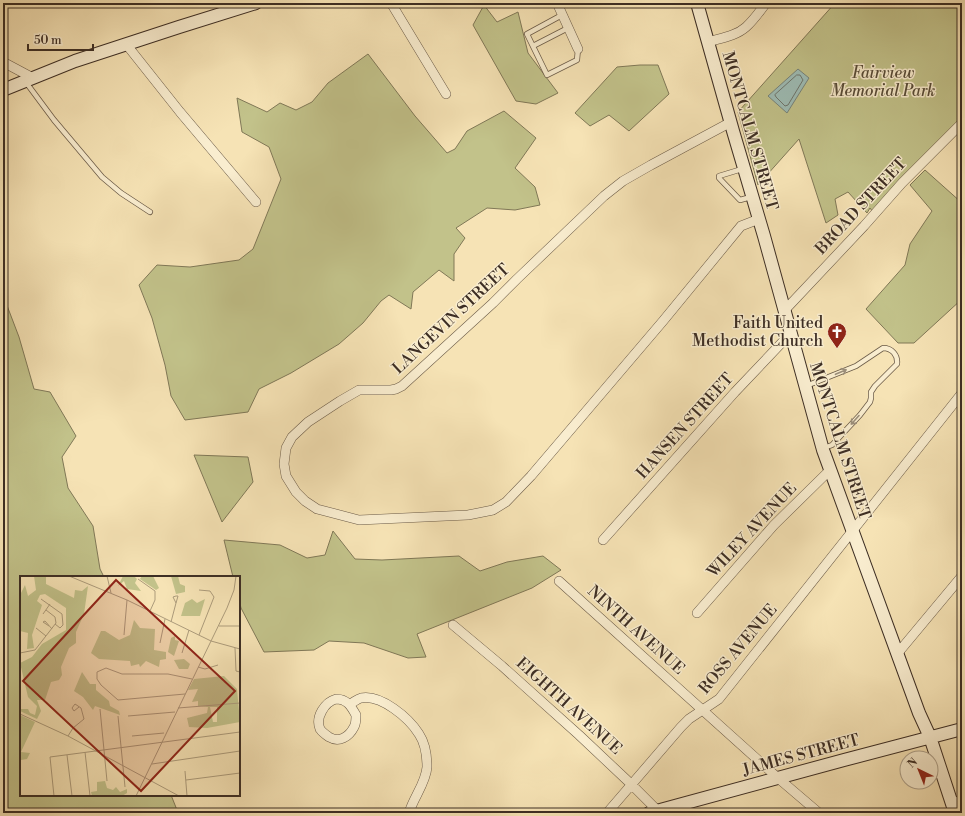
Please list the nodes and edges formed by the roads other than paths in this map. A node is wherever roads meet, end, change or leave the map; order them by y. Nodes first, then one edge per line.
1 (256, 3) edge
2 (391, 3) edge
3 (557, 3) edge
4 (697, 3) edge
5 (766, 3) edge
6 (562, 15) junction
7 (568, 28) junction
8 (708, 42) junction
9 (126, 44) junction
10 (533, 46) junction
11 (578, 49) joint
12 (3, 62) edge
13 (29, 80) junction
14 (3, 90) edge
15 (446, 94) dead end
16 (731, 122) junction
17 (962, 123) edge
18 (744, 168) junction
19 (753, 197) junction
20 (256, 202) dead end
21 (150, 212) dead end
22 (759, 219) junction
23 (784, 311) junction
24 (790, 334) junction
25 (805, 386) junction
26 (962, 393) edge
27 (822, 449) junction
28 (830, 470) junction
29 (852, 532) junction
30 (603, 540) dead end
31 (962, 576) edge
32 (559, 581) dead end
33 (697, 613) dead end
34 (453, 625) dead end
35 (897, 654) junction
36 (350, 704) junction
37 (703, 710) junction
38 (962, 729) edge
39 (930, 737) junction
40 (778, 778) junction
41 (631, 784) junction
42 (957, 805) edge
43 (656, 812) edge
44 (409, 813) edge
45 (607, 813) edge
46 (819, 813) edge

1 - 9 main road
2 - 15 street
3 - 6 street
4 - 8 main road, MONTCALM STREET
5 - 8 street
6 - 7 street
6 - 10 lane
7 - 10 lane
7 - 11 street
8 - 16 main road, MONTCALM STREET
9 - 13 main road
9 - 20 street
10 - 11 lane
12 - 13 street
13 - 14 main road
13 - 21 lane
16 - 18 main road, MONTCALM STREET
16 - 22 street, LANGEVIN STREET
17 - 23 street, BROAD STREET
18 - 19 main road, MONTCALM STREET
18 - 19 lane
19 - 22 main road, MONTCALM STREET
22 - 23 main road, MONTCALM STREET
23 - 24 main road, MONTCALM STREET
24 - 25 main road, MONTCALM STREET
24 - 30 street, HANSEN STREET
25 - 27 main road, MONTCALM STREET
25 -> 27 lane
26 - 29 street, ROSS AVENUE
27 - 28 main road, MONTCALM STREET
28 - 29 main road, MONTCALM STREET
28 - 33 street, WILEY AVENUE
29 - 35 main road, MONTCALM STREET
29 - 37 street, ROSS AVENUE
31 - 35 street
32 - 37 street, NINTH AVENUE
34 - 41 street, EIGHTH AVENUE
35 - 39 main road, MONTCALM STREET
36 - 36 street
36 - 44 street
37 - 40 street, NINTH AVENUE
37 - 41 street, ROSS AVENUE
38 - 39 main road, JAMES STREET
39 - 40 main road, JAMES STREET
39 - 42 main road, MONTCALM STREET
40 - 43 main road, JAMES STREET
40 - 46 street, NINTH AVENUE
41 - 43 street, EIGHTH AVENUE
41 - 45 street, ROSS AVENUE

